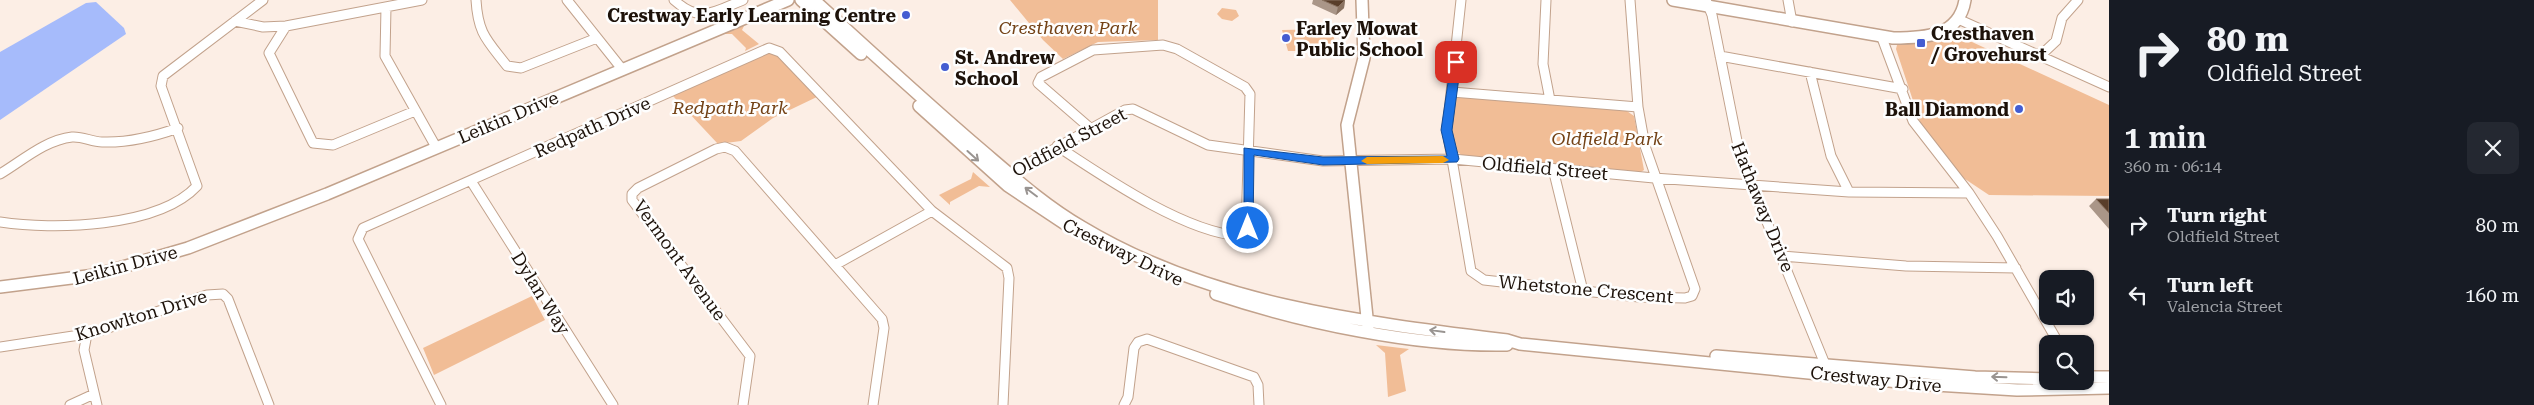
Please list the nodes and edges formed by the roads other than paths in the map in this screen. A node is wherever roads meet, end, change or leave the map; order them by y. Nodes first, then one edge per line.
1 (263, 0) edge
2 (422, 0) edge
3 (476, 0) edge
4 (568, 0) edge
5 (674, 0) edge
6 (742, 0) edge
7 (770, 0) edge
8 (788, 0) edge
9 (801, 0) edge
10 (814, 0) edge
11 (1362, 0) edge
12 (1461, 0) edge
13 (1546, 0) edge
14 (1630, 0) edge
15 (1673, 0) edge
16 (1788, 0) edge
17 (1965, 0) edge
18 (2078, 0) edge
19 (1707, 3) edge
20 (386, 7) junction
21 (1958, 19) junction
22 (235, 21) junction
23 (1792, 22) junction
24 (286, 26) junction
25 (597, 38) junction
26 (1882, 38) junction
27 (1720, 56) junction
28 (2040, 56) junction
29 (620, 67) junction
30 (1810, 72) junction
31 (2109, 86) edge
32 (1902, 90) junction
33 (1452, 92) junction
34 (1550, 100) junction
35 (1638, 107) junction
36 (415, 111) junction
37 (178, 128) junction
38 (1090, 128) junction
39 (435, 144) junction
40 (1057, 146) junction
41 (1248, 151) junction
42 (1453, 159) junction
43 (1350, 161) junction
44 (1553, 169) junction
45 (0, 174) edge
46 (1003, 177) junction
47 (1654, 178) junction
48 (471, 181) junction
49 (1752, 184) junction
50 (1849, 192) junction
51 (1969, 193) junction
52 (932, 211) junction
53 (0, 222) edge
54 (1782, 256) junction
55 (835, 265) junction
56 (2016, 268) junction
57 (0, 286) edge
58 (1582, 291) junction
59 (1368, 326) junction
60 (86, 334) junction
61 (2054, 335) edge
62 (0, 347) edge
63 (1827, 369) junction
64 (2109, 377) edge
65 (2039, 379) edge
66 (2094, 380) edge
67 (2094, 384) edge
68 (2039, 385) edge
69 (2109, 388) edge
70 (94, 394) junction
71 (70, 405) edge
72 (97, 405) edge
73 (269, 405) edge
74 (441, 405) edge
75 (613, 405) edge
76 (743, 405) edge
77 (873, 405) edge
78 (1003, 405) edge
79 (1124, 405) edge
80 (1259, 405) edge

1 - 22 street
2 - 20 street
3 - 25 street
4 - 25 street
5 - 6 street
7 - 29 street, Leikin Drive
8 - 29 street, Leikin Drive
9 -> 46 street, Crestway Drive
10 - 46 street, Crestway Drive
11 - 43 street
12 - 33 street
13 - 34 street
14 - 35 street
15 - 19 street
16 - 23 street
17 - 21 street
18 - 28 street
19 - 23 street
19 - 27 street, Hathaway Drive
20 - 24 street
20 - 36 street
21 - 26 street
21 - 28 street
22 - 24 street
22 - 37 street
23 - 26 street
24 - 36 street
25 - 29 street
26 - 32 street
27 - 30 street
27 - 49 street, Hathaway Drive
28 - 31 street
29 - 39 street, Leikin Drive
30 - 32 street
30 - 50 street
32 - 51 street
33 - 34 street
33 - 42 street
34 - 35 street
35 - 47 street
36 - 39 street
37 - 45 street
37 - 53 street
38 - 40 street, Oldfield Street
38 - 41 street, Oldfield Street
38 - 41 street
39 - 57 street, Leikin Drive
40 - 41 street
40 - 46 street, Oldfield Street
41 - 43 street, Oldfield Street
42 - 43 street, Oldfield Street
42 - 44 street, Oldfield Street
42 - 58 street, Whetstone Crescent
43 - 59 street
44 - 47 street, Oldfield Street
44 - 58 street
46 - 59 street, Crestway Drive
47 - 49 street, Oldfield Street
47 - 58 street, Whetstone Crescent
48 - 52 street, Redpath Drive
48 - 74 street, Redpath Drive
48 - 75 street, Dylan Way
49 - 50 street, Oldfield Street
49 - 54 street, Hathaway Drive
50 - 51 street, Oldfield Street
51 - 56 street
52 - 55 street
52 - 78 street, Redpath Drive
54 - 56 street
54 - 63 street, Hathaway Drive
55 - 76 street, Vermont Avenue
55 - 77 street
56 - 61 street
59 - 63 street, Crestway Drive
60 - 62 street, Knowlton Drive
60 - 70 street
60 - 73 street, Knowlton Drive
65 -> 63 street, Crestway Drive
63 - 68 street, Crestway Drive
64 - 66 street, Crestway Drive
67 - 69 street, Crestway Drive
70 - 71 street
70 - 72 street
79 - 80 street

